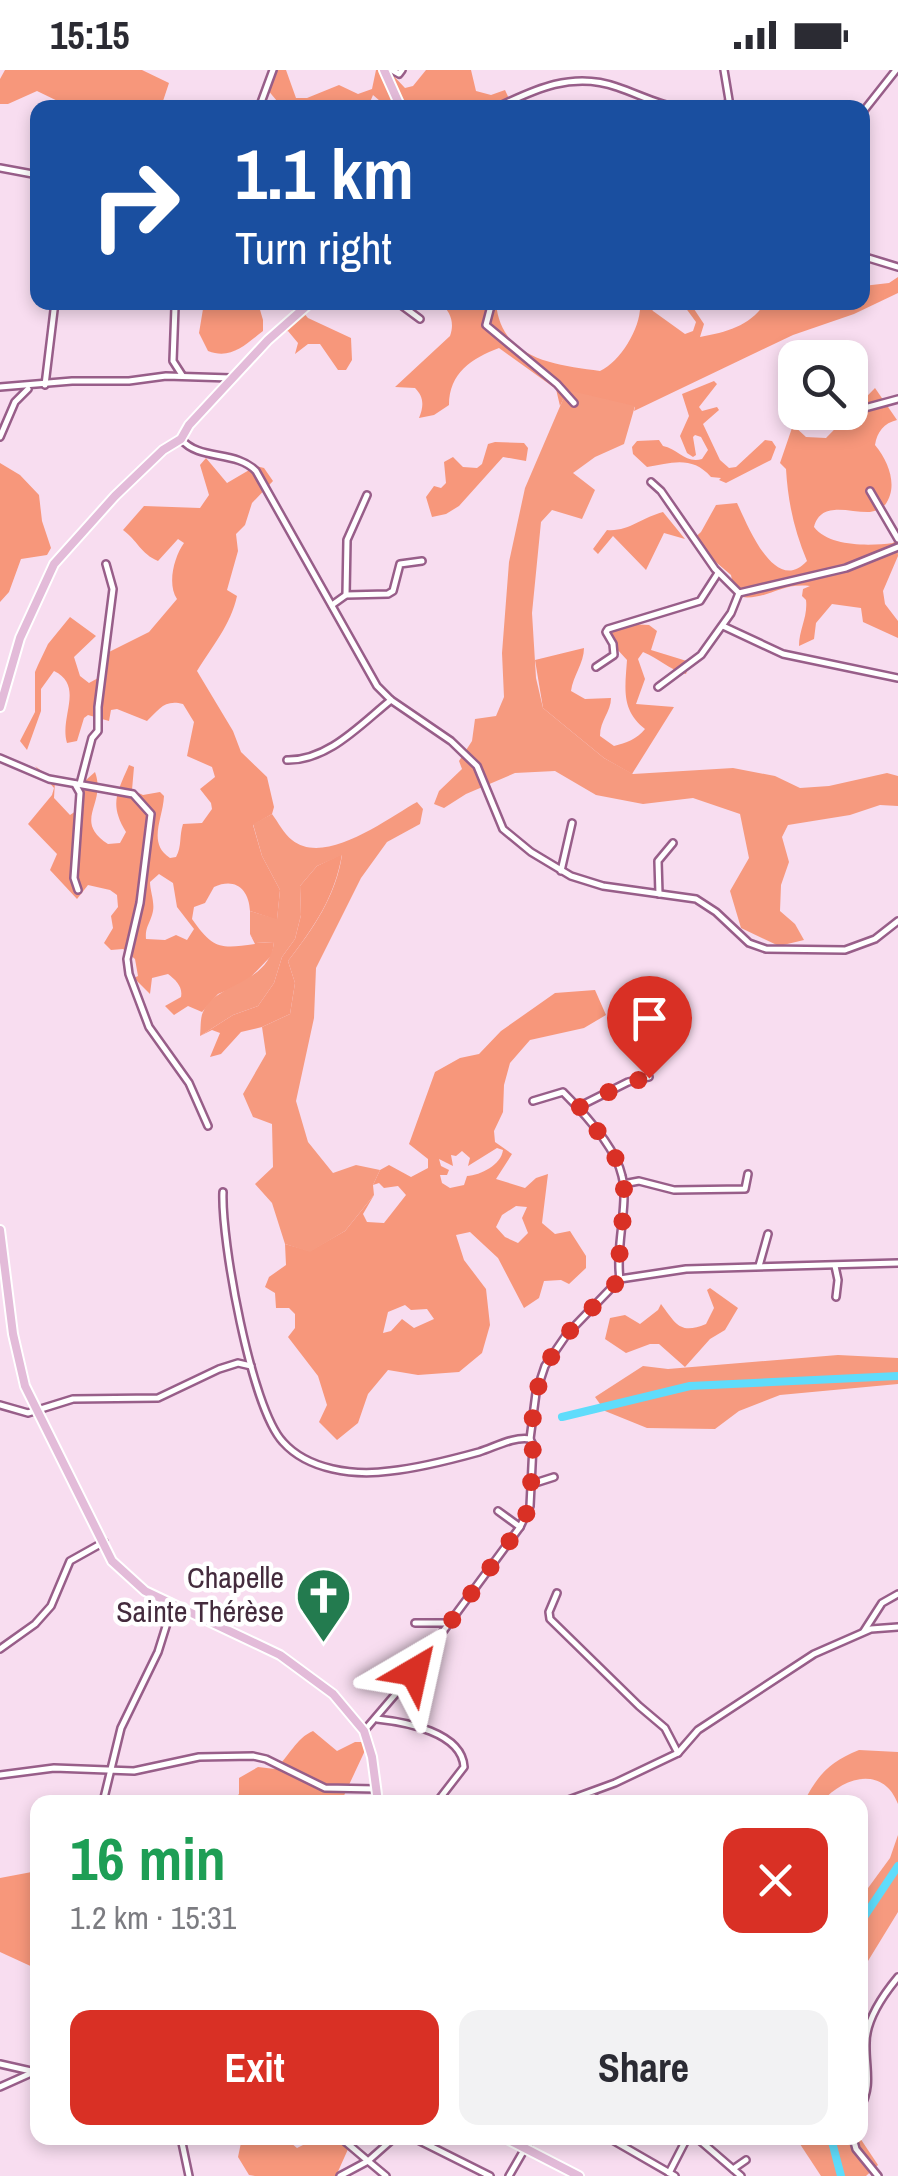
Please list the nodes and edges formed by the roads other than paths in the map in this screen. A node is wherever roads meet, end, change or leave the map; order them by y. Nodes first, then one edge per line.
1 (273, 70) edge
2 (384, 70) edge
3 (392, 70) edge
4 (402, 70) edge
5 (724, 70) edge
6 (896, 70) edge
7 (262, 100) edge
8 (397, 100) edge
9 (512, 100) edge
10 (655, 100) edge
11 (729, 100) edge
12 (870, 104) edge
13 (0, 168) edge
14 (30, 174) edge
15 (870, 258) edge
16 (898, 267) edge
17 (54, 310) edge
18 (175, 310) edge
19 (303, 310) edge
20 (408, 310) edge
21 (490, 310) edge
22 (420, 319) dead end
23 (182, 375) junction
24 (232, 378) junction
25 (45, 384) junction
26 (32, 386) junction
27 (0, 388) edge
28 (898, 399) edge
29 (574, 403) dead end
30 (868, 407) edge
31 (0, 437) edge
32 (181, 439) junction
33 (651, 482) dead end
34 (870, 491) dead end
35 (367, 495) dead end
36 (898, 543) edge
37 (422, 562) dead end
38 (106, 564) dead end
39 (718, 573) junction
40 (739, 593) junction
41 (346, 595) junction
42 (330, 606) junction
43 (723, 626) junction
44 (596, 667) dead end
45 (898, 678) edge
46 (658, 687) dead end
47 (391, 700) junction
48 (0, 707) edge
49 (0, 758) edge
50 (287, 760) dead end
51 (77, 783) junction
52 (572, 823) dead end
53 (673, 843) dead end
54 (561, 871) junction
55 (78, 890) dead end
56 (658, 894) junction
57 (898, 922) edge
58 (649, 1078) dead end
59 (533, 1100) dead end
60 (578, 1108) junction
61 (208, 1126) dead end
62 (748, 1174) dead end
63 (623, 1184) junction
64 (224, 1192) dead end
65 (0, 1230) edge
66 (768, 1234) dead end
67 (898, 1264) edge
68 (835, 1265) junction
69 (758, 1266) junction
70 (620, 1279) junction
71 (836, 1297) dead end
72 (13, 1334) junction
73 (0, 1337) edge
74 (251, 1366) junction
75 (0, 1405) edge
76 (36, 1411) junction
77 (530, 1439) junction
78 (554, 1477) dead end
79 (532, 1484) junction
80 (498, 1511) dead end
81 (520, 1527) junction
82 (104, 1542) junction
83 (557, 1593) dead end
84 (898, 1594) edge
85 (173, 1604) junction
86 (450, 1623) junction
87 (415, 1624) dead end
88 (898, 1627) edge
89 (863, 1633) junction
90 (0, 1648) edge
91 (375, 1719) junction
92 (364, 1731) junction
93 (678, 1753) junction
94 (109, 1772) junction
95 (0, 1775) edge
96 (376, 1789) junction
97 (104, 1795) edge
98 (377, 1795) edge
99 (442, 1795) edge
100 (583, 1795) edge
101 (898, 1977) edge
102 (868, 2029) edge
103 (0, 2064) edge
104 (30, 2070) edge
105 (30, 2073) edge
106 (0, 2086) edge
107 (183, 2145) edge
108 (349, 2145) edge
109 (386, 2145) edge
110 (428, 2145) edge
111 (518, 2145) edge
112 (528, 2145) edge
113 (621, 2145) edge
114 (684, 2145) edge
115 (705, 2145) edge
116 (855, 2145) edge
117 (526, 2149) junction
118 (746, 2160) dead end
119 (368, 2161) junction
120 (733, 2169) junction
121 (670, 2175) edge
122 (190, 2176) edge
123 (340, 2176) edge
124 (386, 2176) edge
125 (490, 2176) edge
126 (509, 2176) edge
127 (579, 2176) edge
128 (741, 2176) edge
129 (878, 2176) edge

1 - 7 street
2 - 8 main road
3 - 4 street
5 - 11 street
6 - 12 street
9 - 10 street
13 - 14 street
15 - 16 street
17 - 25 street
18 - 23 street
19 - 24 main road
20 - 22 street
21 - 29 street
23 - 24 street
23 - 25 street
24 - 32 main road
25 - 26 street
26 - 27 street
26 - 31 street
28 - 30 street
32 - 42 street
32 - 48 main road
33 - 39 street
34 - 36 street
35 - 41 street
36 - 40 street
37 - 41 street
38 - 51 street
39 - 40 street
39 - 44 street
40 - 43 street
41 - 42 street
42 - 47 street
43 - 45 street
43 - 46 street
47 - 50 street
47 - 54 street
49 - 51 street
51 - 55 street
51 - 61 street
52 - 54 street
53 - 56 street
54 - 56 street
56 - 57 street
58 - 60 street
59 - 60 street
60 - 63 street
62 - 63 street
63 - 70 street
64 - 74 street
65 - 72 main road
66 - 69 street
67 - 68 street
68 - 69 street
68 - 71 street
69 - 70 street
70 - 77 street
72 - 73 street
72 - 76 main road
74 - 76 street
74 - 77 street
75 - 76 street
76 - 82 main road
77 - 79 street
78 - 79 street
79 - 81 street
80 - 81 street
81 - 86 street
82 - 85 main road
82 - 90 street
83 - 93 street
84 - 89 street
85 - 92 main road
85 - 94 street
86 - 87 street
86 - 91 street
88 - 89 street
89 - 93 street
91 - 92 street
91 - 99 street
92 - 96 main road
93 - 100 street
94 - 95 street
94 - 96 street
94 - 97 street
96 - 98 main road
101 - 102 street
103 - 104 street
105 - 106 street
107 - 122 street
108 - 119 street
109 - 119 street
110 - 125 street
111 - 117 main road
112 - 117 street
113 - 121 street
114 - 121 street
115 - 120 street
116 - 129 street
117 - 126 street
117 - 127 main road
118 - 120 street
119 - 123 street
119 - 124 street
120 - 128 street

